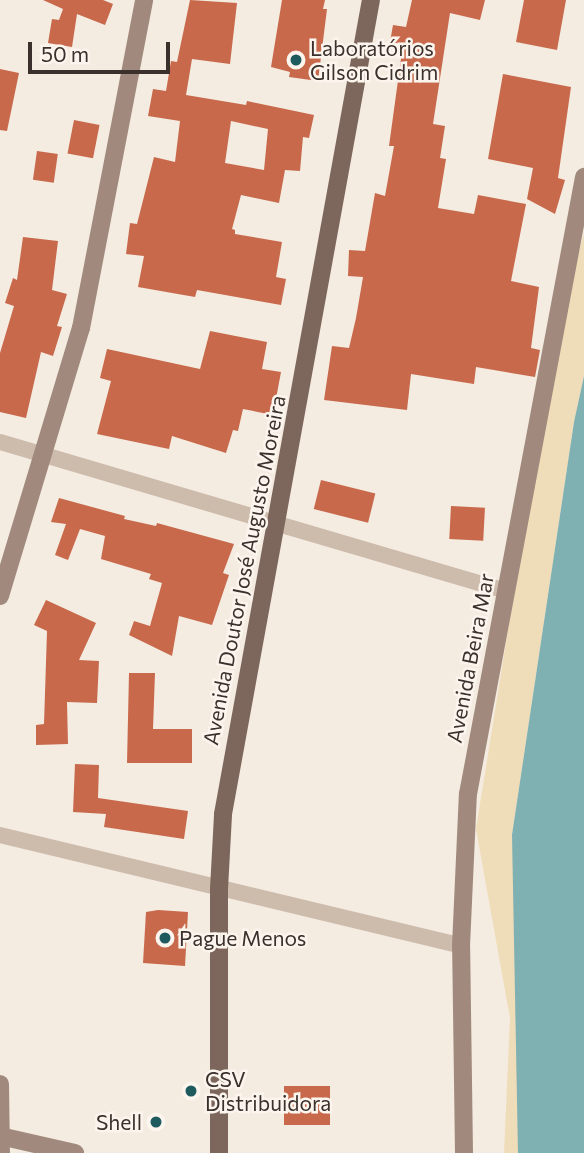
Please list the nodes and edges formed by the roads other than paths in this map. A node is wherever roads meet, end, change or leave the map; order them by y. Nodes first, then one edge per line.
1 (144, 0) edge
2 (371, 0) edge
3 (584, 177) edge
4 (0, 442) edge
5 (42, 454) junction
6 (278, 524) junction
7 (506, 591) junction
8 (0, 596) edge
9 (0, 835) edge
10 (219, 889) junction
11 (461, 946) junction
12 (0, 1084) edge
13 (1, 1142) edge
14 (75, 1153) edge
15 (219, 1153) edge
16 (464, 1153) edge

1 - 5 main road
2 - 6 main road, Avenida Doutor José Augusto Moreira
3 - 7 main road, Avenida Beira Mar
4 - 5 street
5 - 6 street
5 - 8 main road
6 - 7 street
6 - 10 main road, Avenida Doutor José Augusto Moreira
7 - 11 main road, Avenida Beira Mar
9 - 10 street
10 - 11 street
10 - 15 main road, Avenida Doutor José Augusto Moreira
11 - 16 main road, Avenida Beira Mar
12 - 13 main road
13 - 14 main road

